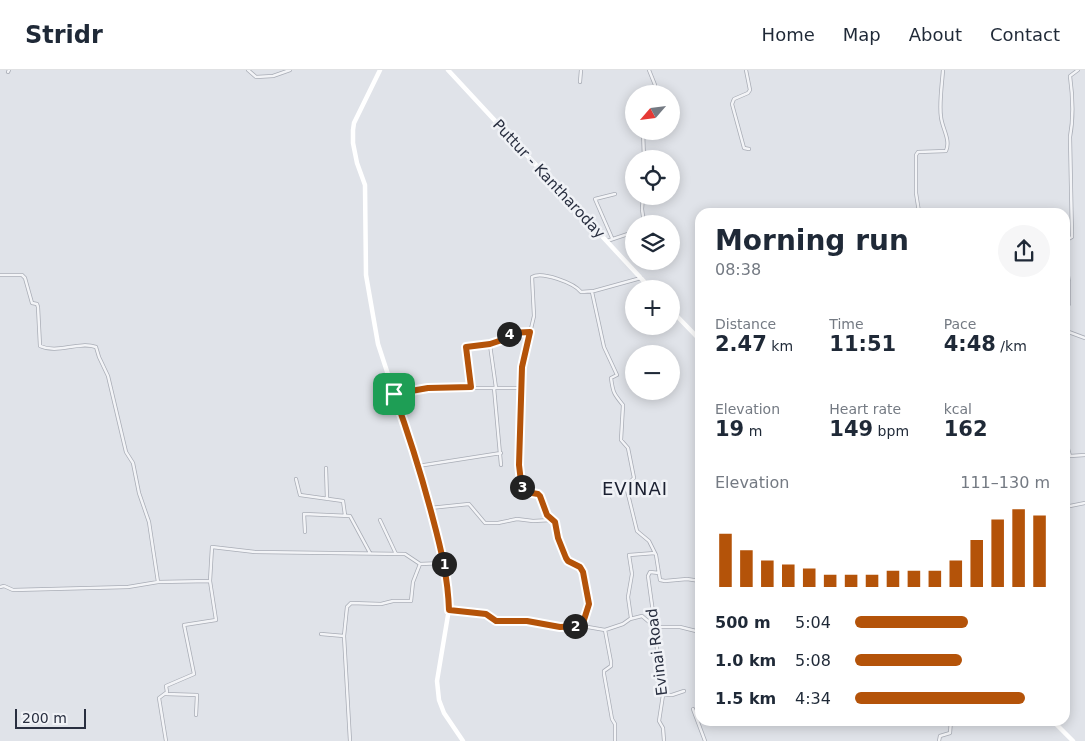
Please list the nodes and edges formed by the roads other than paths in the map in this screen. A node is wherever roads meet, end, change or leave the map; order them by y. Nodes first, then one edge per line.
1 (248, 70) edge
2 (290, 70) edge
3 (380, 70) edge
4 (448, 70) edge
5 (581, 70) edge
6 (649, 70) edge
7 (746, 70) edge
8 (943, 70) edge
9 (1078, 70) edge
10 (580, 82) dead end
11 (655, 85) edge
12 (748, 150) dead end
13 (615, 194) dead end
14 (918, 208) edge
15 (625, 234) edge
16 (612, 238) junction
17 (1070, 238) edge
18 (606, 241) junction
19 (0, 275) edge
20 (641, 278) joint
21 (592, 292) junction
22 (680, 319) edge
23 (530, 332) junction
24 (1070, 332) edge
25 (695, 333) edge
26 (1085, 338) edge
27 (490, 345) dead end
28 (471, 387) junction
29 (495, 388) junction
30 (522, 388) junction
31 (394, 394) junction
32 (501, 453) junction
33 (1085, 455) edge
34 (1070, 456) edge
35 (501, 465) dead end
36 (418, 466) junction
37 (326, 468) dead end
38 (296, 478) dead end
39 (327, 498) junction
40 (1085, 503) edge
41 (1070, 506) edge
42 (430, 508) junction
43 (345, 515) junction
44 (380, 520) dead end
45 (554, 520) junction
46 (305, 532) dead end
47 (370, 553) junction
48 (655, 553) junction
49 (396, 554) junction
50 (444, 563) junction
51 (420, 564) junction
52 (659, 573) junction
53 (695, 580) edge
54 (158, 582) junction
55 (210, 582) junction
56 (0, 586) edge
57 (449, 610) junction
58 (631, 618) junction
59 (582, 626) junction
60 (655, 628) junction
61 (605, 630) junction
62 (695, 631) edge
63 (321, 634) dead end
64 (344, 636) junction
65 (684, 691) dead end
66 (164, 694) junction
67 (663, 695) junction
68 (693, 709) dead end
69 (695, 714) edge
70 (196, 715) dead end
71 (699, 726) edge
72 (951, 726) edge
73 (1058, 726) edge
74 (166, 741) edge
75 (350, 741) edge
76 (463, 741) edge
77 (615, 741) edge
78 (664, 741) edge
79 (705, 741) edge
80 (939, 741) edge
81 (1073, 741) edge

1 - 2 street
3 - 31 street
4 - 18 street, Puttur - Kantharoday
5 - 10 street
6 - 11 street
7 - 12 street
8 - 14 street
9 - 17 street
13 - 16 street
15 - 16 street
16 - 18 street
18 - 20 street, Puttur - Kantharoday
19 - 54 street
20 - 21 street
21 - 23 street
21 - 48 street
22 - 25 street
23 - 28 street
23 - 30 street
24 - 26 street
27 - 29 street
28 - 29 street
28 - 31 street
29 - 30 street
29 - 32 street
30 - 45 street
31 - 36 street
32 - 35 street
32 - 36 street
33 - 34 street
36 - 42 street
37 - 39 street
38 - 39 street
39 - 43 street
40 - 41 street
42 - 45 street
42 - 50 street
43 - 46 street
43 - 47 street
44 - 49 street
45 - 59 street
47 - 49 street
47 - 55 street
48 - 52 street
48 - 58 street
49 - 51 street
50 - 51 street
50 - 57 street
51 - 64 street
52 - 53 street
52 - 60 street, Evinai Road
54 - 55 street
54 - 56 street
55 - 66 street
57 - 59 street
57 - 76 street
58 - 60 street
58 - 61 street
59 - 61 street
60 - 62 street
60 - 67 street, Evinai Road
61 - 77 street
63 - 64 street
64 - 75 street
65 - 67 street
66 - 70 street
66 - 74 street
67 - 78 street, Evinai Road
68 - 69 street
71 - 79 street
72 - 80 street
73 - 81 street

